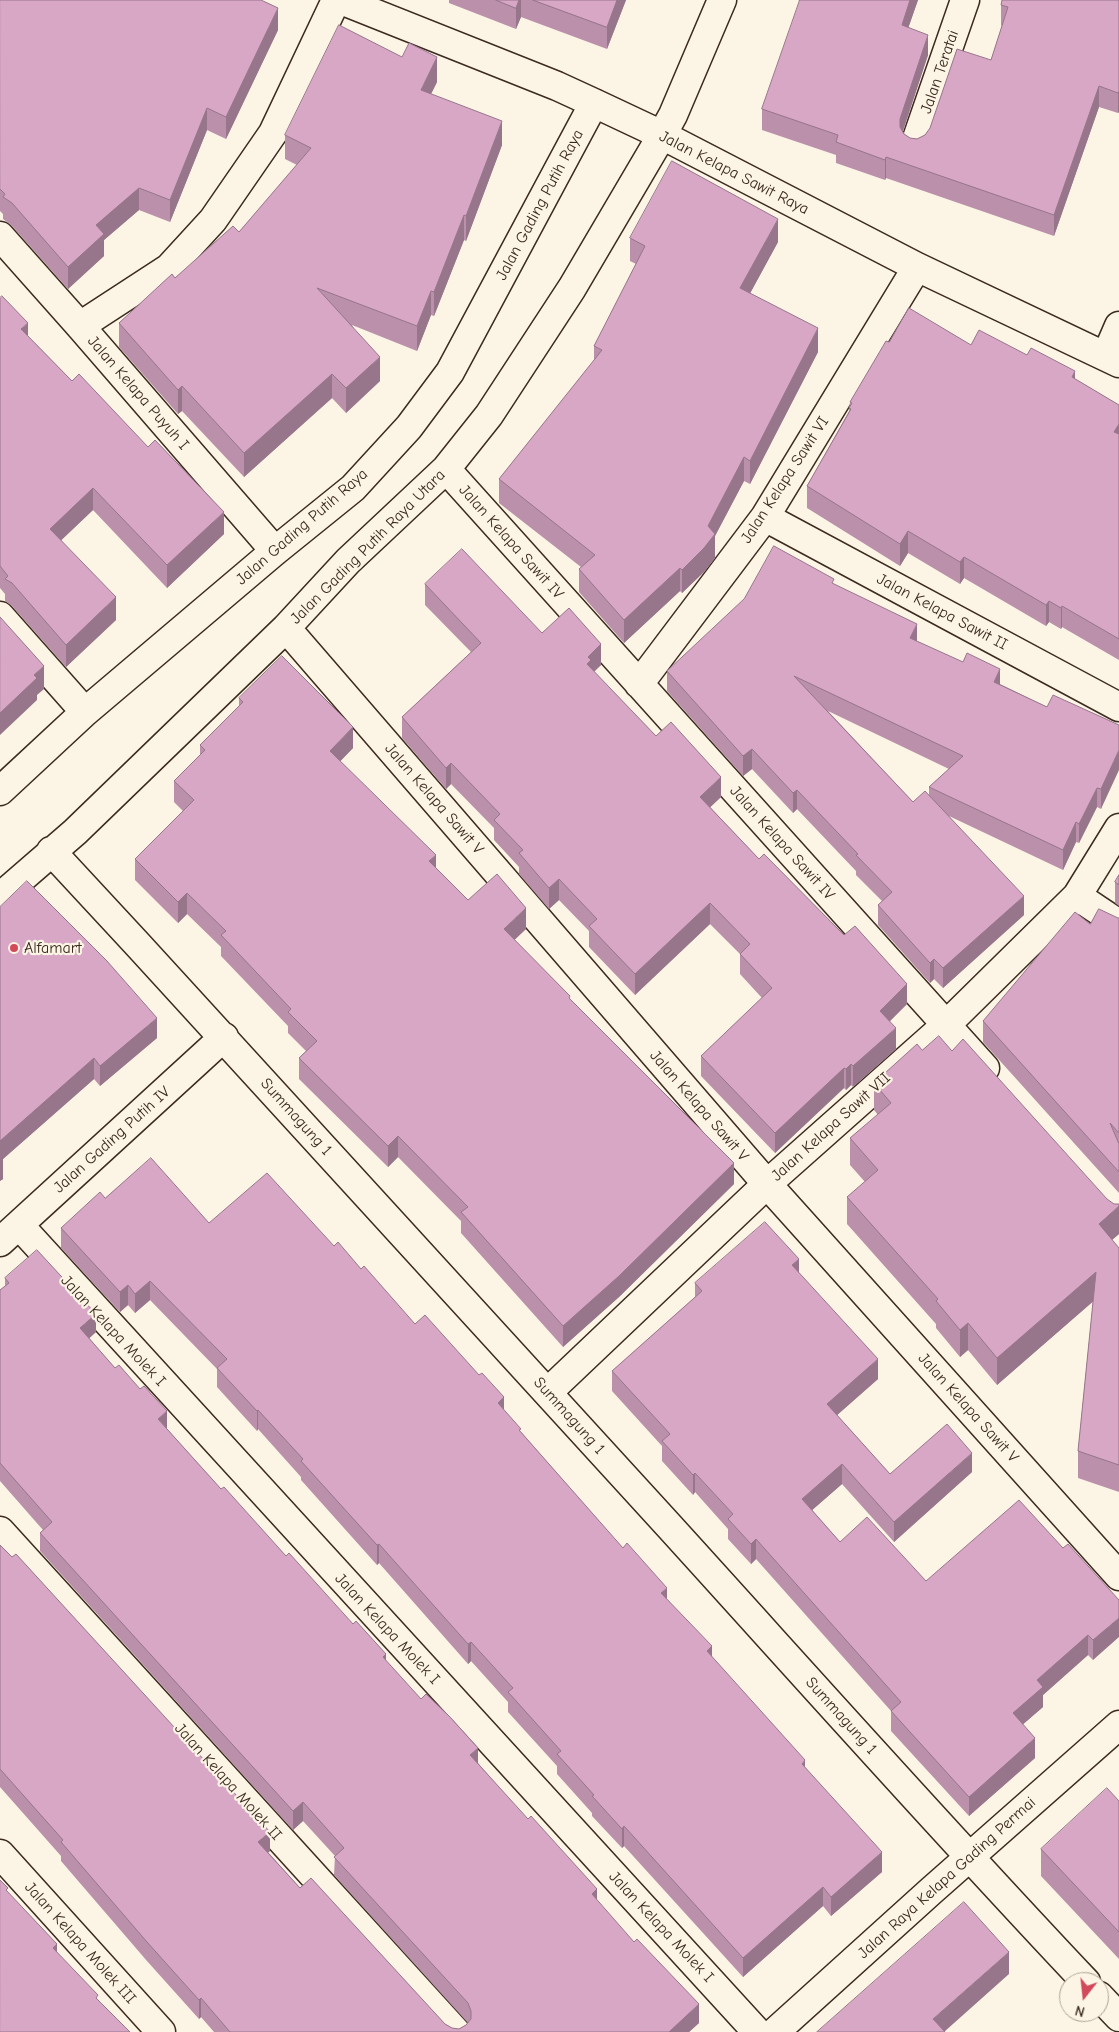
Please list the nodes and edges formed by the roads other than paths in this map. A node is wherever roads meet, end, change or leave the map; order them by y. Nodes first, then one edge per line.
1 (336, 0) edge
2 (341, 0) edge
3 (722, 0) edge
4 (965, 0) edge
5 (594, 103) junction
6 (662, 135) junction
7 (915, 144) edge
8 (0, 236) edge
9 (917, 267) junction
10 (80, 326) junction
11 (1119, 326) edge
12 (1113, 360) edge
13 (446, 469) junction
14 (765, 517) junction
15 (275, 551) junction
16 (0, 616) edge
17 (286, 628) junction
18 (639, 684) junction
19 (1119, 708) edge
20 (85, 712) junction
21 (0, 791) edge
22 (1119, 828) edge
23 (51, 851) junction
24 (1077, 896) junction
25 (0, 897) edge
26 (1119, 924) edge
27 (946, 1025) junction
28 (224, 1037) junction
29 (999, 1084) edge
30 (767, 1184) junction
31 (9, 1234) edge
32 (548, 1392) junction
33 (0, 1532) edge
34 (1119, 1576) edge
35 (1119, 1725) edge
36 (0, 1854) edge
37 (969, 1858) junction
38 (1077, 1972) edge
39 (1109, 2006) edge
40 (1119, 2017) edge
41 (161, 2032) edge
42 (456, 2032) edge
43 (757, 2032) edge
44 (775, 2032) edge

1 - 10 street
2 - 5 street, Jalan Kelapa Sawit Raya
3 - 6 street, Jalan Gading Putih Raya Utara
4 - 7 street, Jalan Teratai
5 - 6 street, Jalan Kelapa Sawit Raya
5 - 15 street, Jalan Gading Putih Raya
6 - 9 street, Jalan Kelapa Sawit Raya
6 - 13 street, Jalan Gading Putih Raya Utara
8 - 10 street, Jalan Kelapa Puyuh I
9 - 12 street, Jalan Kelapa Sawit Raya
9 - 14 street, Jalan Kelapa Sawit VI
10 - 15 street, Jalan Kelapa Puyuh I
11 - 12 street
13 - 17 street, Jalan Gading Putih Raya Utara
13 - 18 street, Jalan Kelapa Sawit IV
14 - 18 street, Jalan Kelapa Sawit VI
14 - 19 street, Jalan Kelapa Sawit II
15 - 20 street, Jalan Gading Putih Raya
16 - 20 street
17 - 23 street, Jalan Gading Putih Raya Utara
17 - 30 street, Jalan Kelapa Sawit V
18 - 27 street, Jalan Kelapa Sawit IV
20 - 21 street, Jalan Gading Putih Raya
22 - 24 street, Jalan Kelapa Sawit VII
23 - 25 street, Jalan Gading Putih Raya Utara
23 - 28 street, Summagung 1
24 - 26 street
24 - 27 street, Jalan Kelapa Sawit VII
27 - 29 street, Jalan Kelapa Sawit IV
27 - 30 street, Jalan Kelapa Sawit VII
28 - 31 street, Jalan Gading Putih IV
28 - 32 street, Summagung 1
30 - 32 street, Jalan Kelapa Sawit VII
30 - 34 street, Jalan Kelapa Sawit V
31 - 43 street, Jalan Kelapa Molek I
32 - 37 street, Summagung 1
33 - 42 street, Jalan Kelapa Molek II
35 - 37 street, Jalan Raya Kelapa Gading Permai
36 - 41 street, Jalan Kelapa Molek III
37 - 38 street, Summagung 1
37 - 44 street, Jalan Raya Kelapa Gading Permai
39 - 40 street

